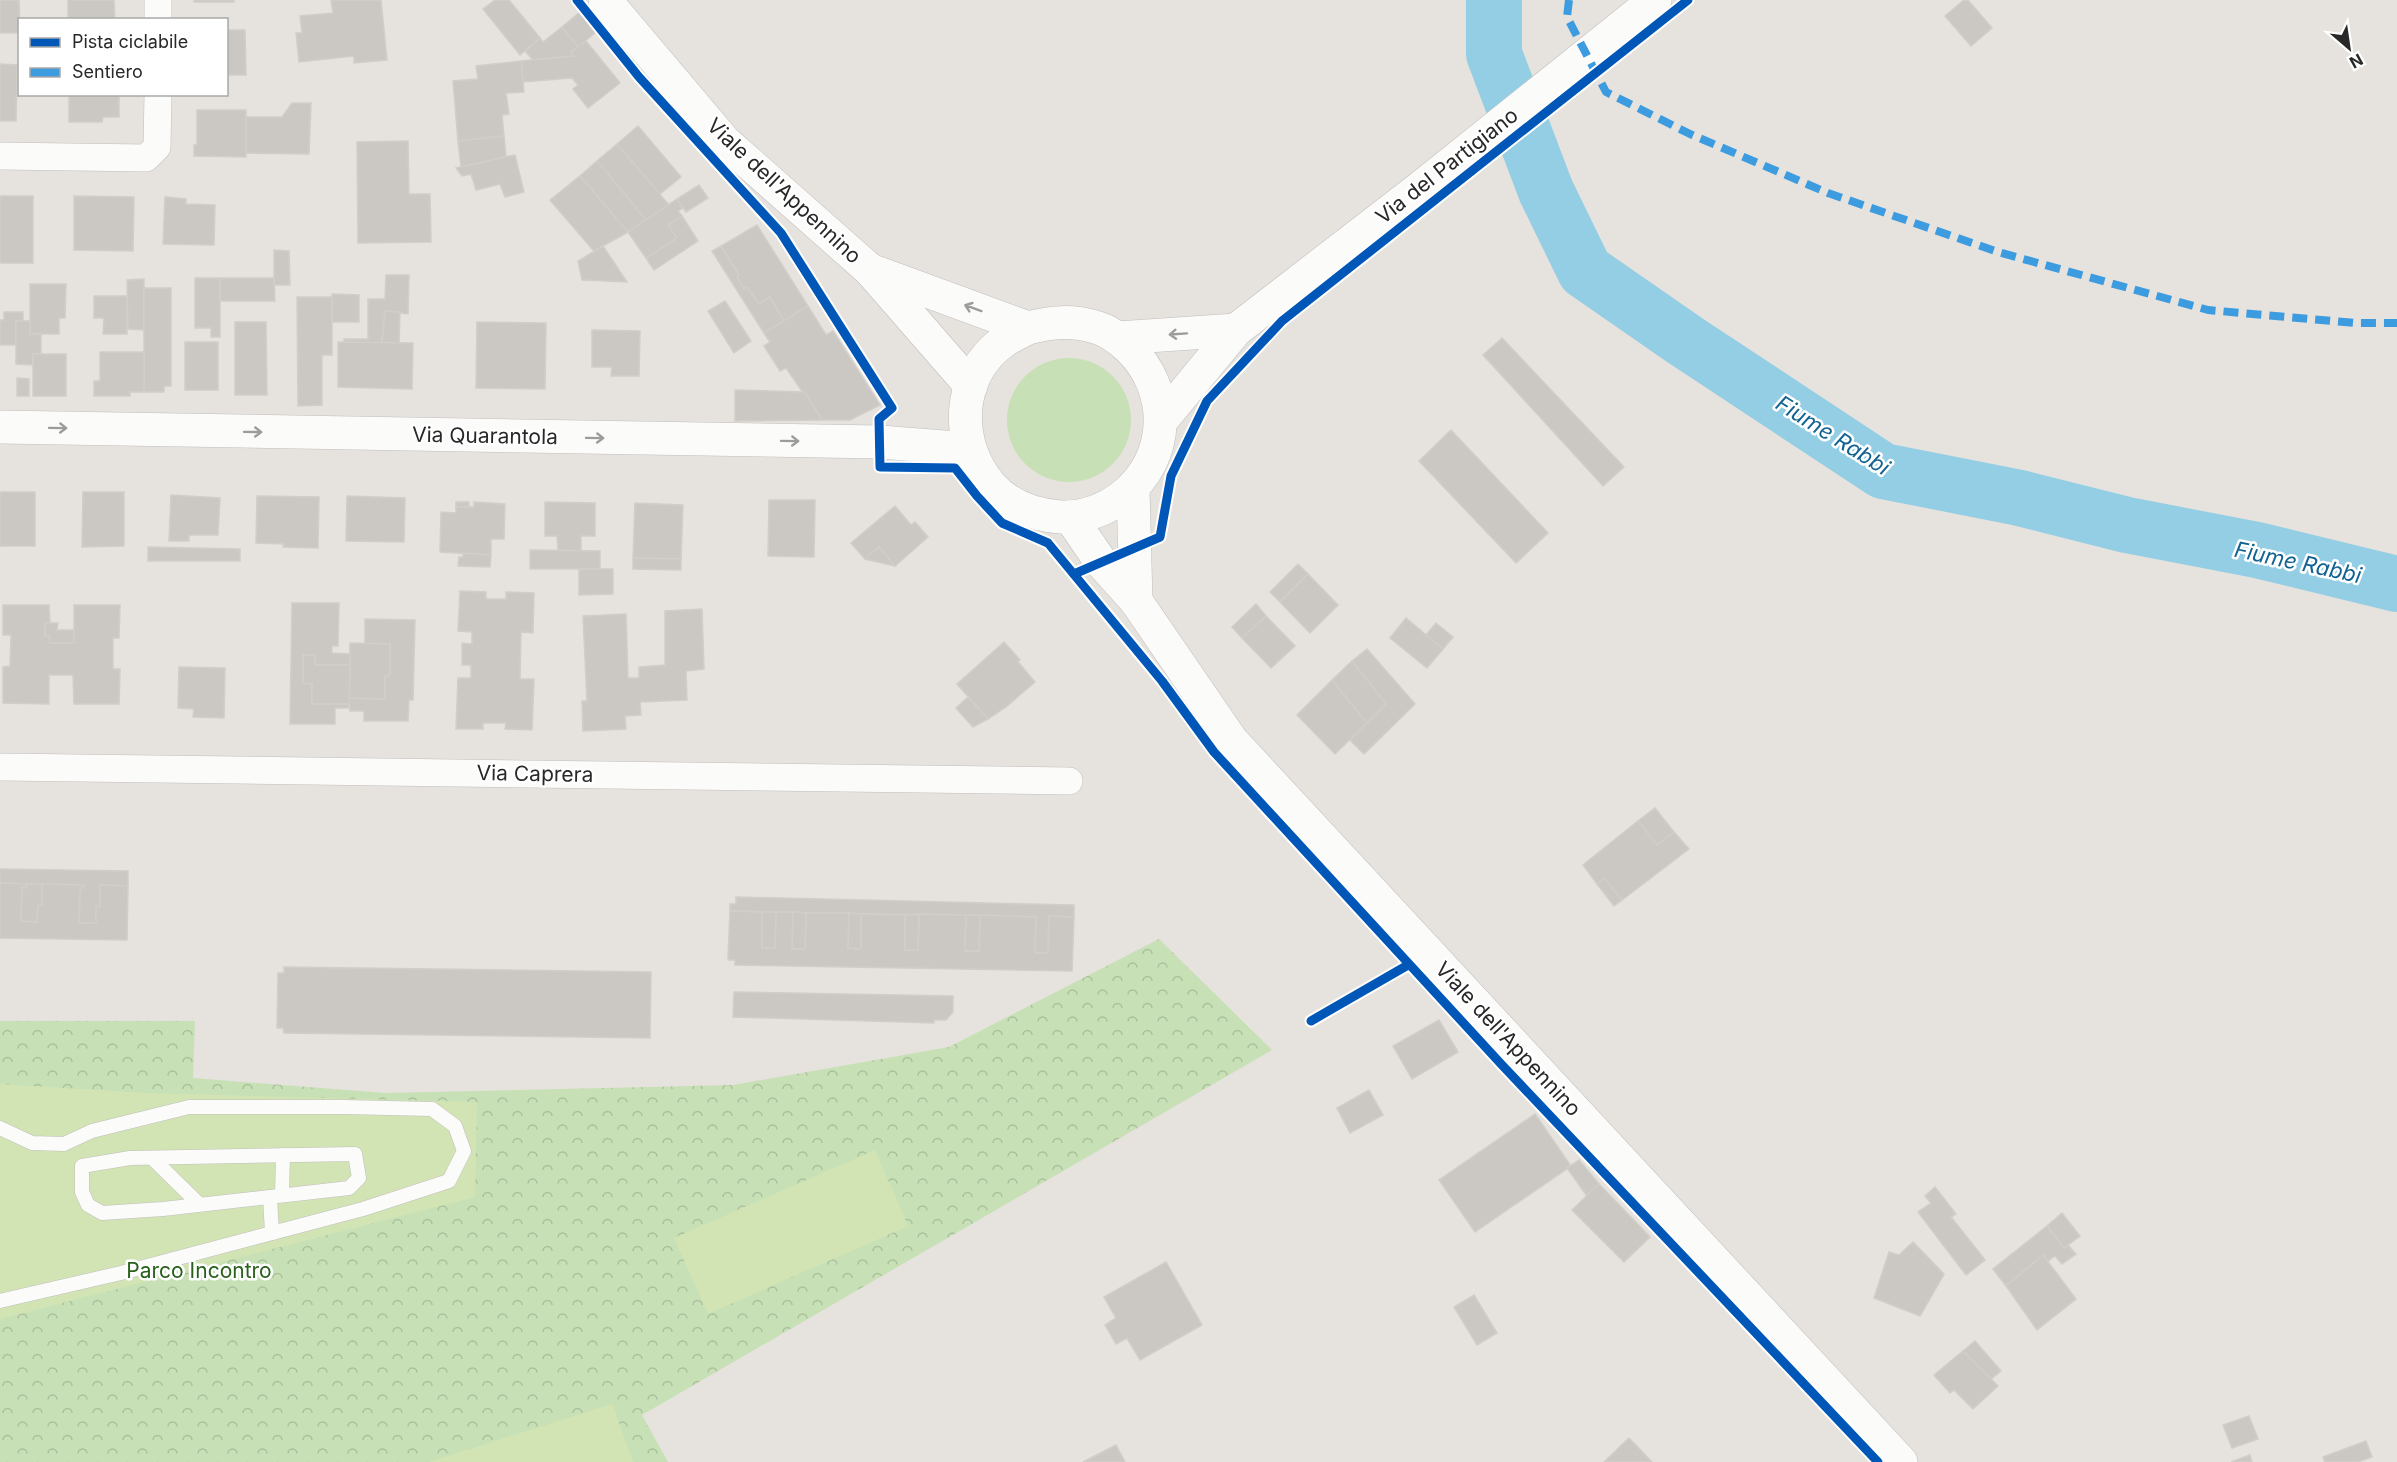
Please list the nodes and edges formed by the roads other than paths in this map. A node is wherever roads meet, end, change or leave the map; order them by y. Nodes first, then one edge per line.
1 (158, 0) edge
2 (605, 0) edge
3 (1655, 0) edge
4 (158, 18) edge
5 (158, 96) edge
6 (0, 156) edge
7 (870, 270) junction
8 (1028, 328) junction
9 (1236, 330) junction
10 (1118, 338) junction
11 (970, 386) junction
12 (1161, 421) junction
13 (0, 427) edge
14 (969, 450) junction
15 (1132, 488) junction
16 (1070, 517) junction
17 (1136, 601) junction
18 (0, 767) edge
19 (1069, 781) dead end
20 (0, 1128) edge
21 (283, 1155) junction
22 (152, 1158) junction
23 (276, 1196) junction
24 (199, 1204) junction
25 (272, 1233) junction
26 (0, 1301) edge
27 (1900, 1462) edge

1 - 4 street
2 - 7 main road, Viale dell'Appennino
3 - 9 main road, Via del Partigiano
5 - 6 street
8 -> 7 main road, Viale dell'Appennino
7 - 11 main road, Viale dell'Appennino
8 - 10 main road
8 - 11 main road
9 -> 10 main road
9 - 12 main road, Via del Partigiano
10 - 12 main road
11 - 14 main road
12 - 15 main road
13 -> 14 main road, Via Quarantola
14 - 16 main road
15 - 16 main road
15 - 17 main road
16 - 17 main road, Viale dell'Appennino
17 - 27 main road, Viale dell'Appennino
18 - 19 street, Via Caprera
20 - 25 lane
21 - 22 lane
21 - 23 lane
21 - 23 lane
22 - 24 lane
22 - 24 lane
23 - 24 lane
23 - 25 lane
25 - 26 lane

